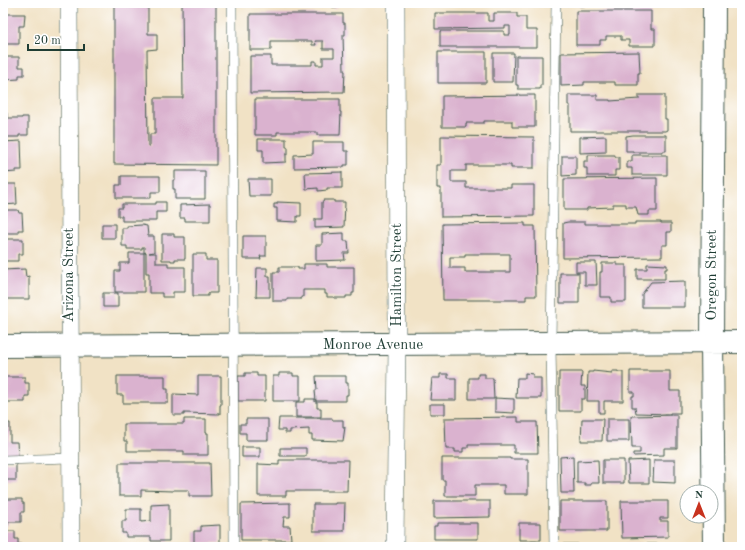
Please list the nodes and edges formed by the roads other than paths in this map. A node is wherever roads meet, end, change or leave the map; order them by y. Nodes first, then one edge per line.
1 (69, 3) edge
2 (232, 3) edge
3 (396, 3) edge
4 (556, 3) edge
5 (714, 3) edge
6 (712, 342) junction
7 (742, 342) edge
8 (551, 343) junction
9 (397, 344) junction
10 (3, 346) edge
11 (69, 346) junction
12 (233, 346) junction
13 (70, 458) junction
14 (3, 460) edge
15 (71, 547) edge
16 (234, 547) edge
17 (394, 547) edge
18 (554, 547) edge
19 (714, 547) edge

1 - 11 street, Arizona Street
2 - 12 lane
3 - 9 street, Hamilton Street
4 - 8 lane
5 - 6 street, Oregon Street
6 - 7 street, Monroe Avenue
6 - 8 street, Monroe Avenue
6 - 19 street, Oregon Street
8 - 9 street, Monroe Avenue
8 - 18 lane
9 - 12 street, Monroe Avenue
9 - 17 street, Hamilton Street
10 - 11 street, Monroe Avenue
11 - 12 street, Monroe Avenue
11 - 13 street, Arizona Street
12 - 16 lane
13 - 14 lane
13 - 15 street, Arizona Street

